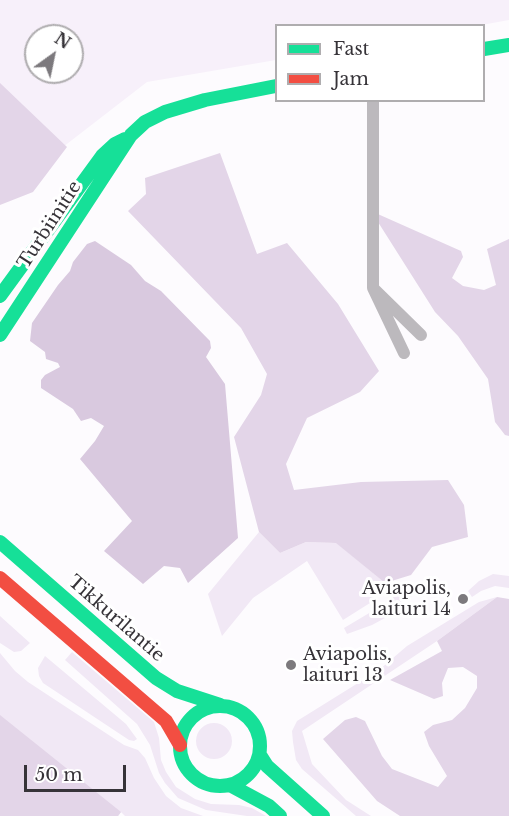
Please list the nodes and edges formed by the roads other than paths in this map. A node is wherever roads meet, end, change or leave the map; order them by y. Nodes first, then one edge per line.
1 (509, 45) edge
2 (485, 49) edge
3 (275, 86) edge
4 (373, 102) edge
5 (131, 135) junction
6 (373, 288) junction
7 (0, 296) edge
8 (421, 334) dead end
9 (0, 335) edge
10 (404, 354) dead end
11 (0, 542) edge
12 (0, 578) edge
13 (220, 705) junction
14 (180, 745) junction
15 (260, 755) junction
16 (230, 785) junction
17 (280, 816) edge
18 (323, 816) edge

1 - 2 main road
3 - 5 main road, Turbiinitie
4 - 6 street
5 - 7 main road, Turbiinitie
5 - 9 main road, Turbiinitie
6 - 8 street
6 - 10 street
11 - 13 main road, Tikkurilantie
12 - 14 main road
13 - 14 main road
13 - 15 main road
14 - 16 main road
15 - 16 main road
15 - 18 main road
16 - 17 main road

